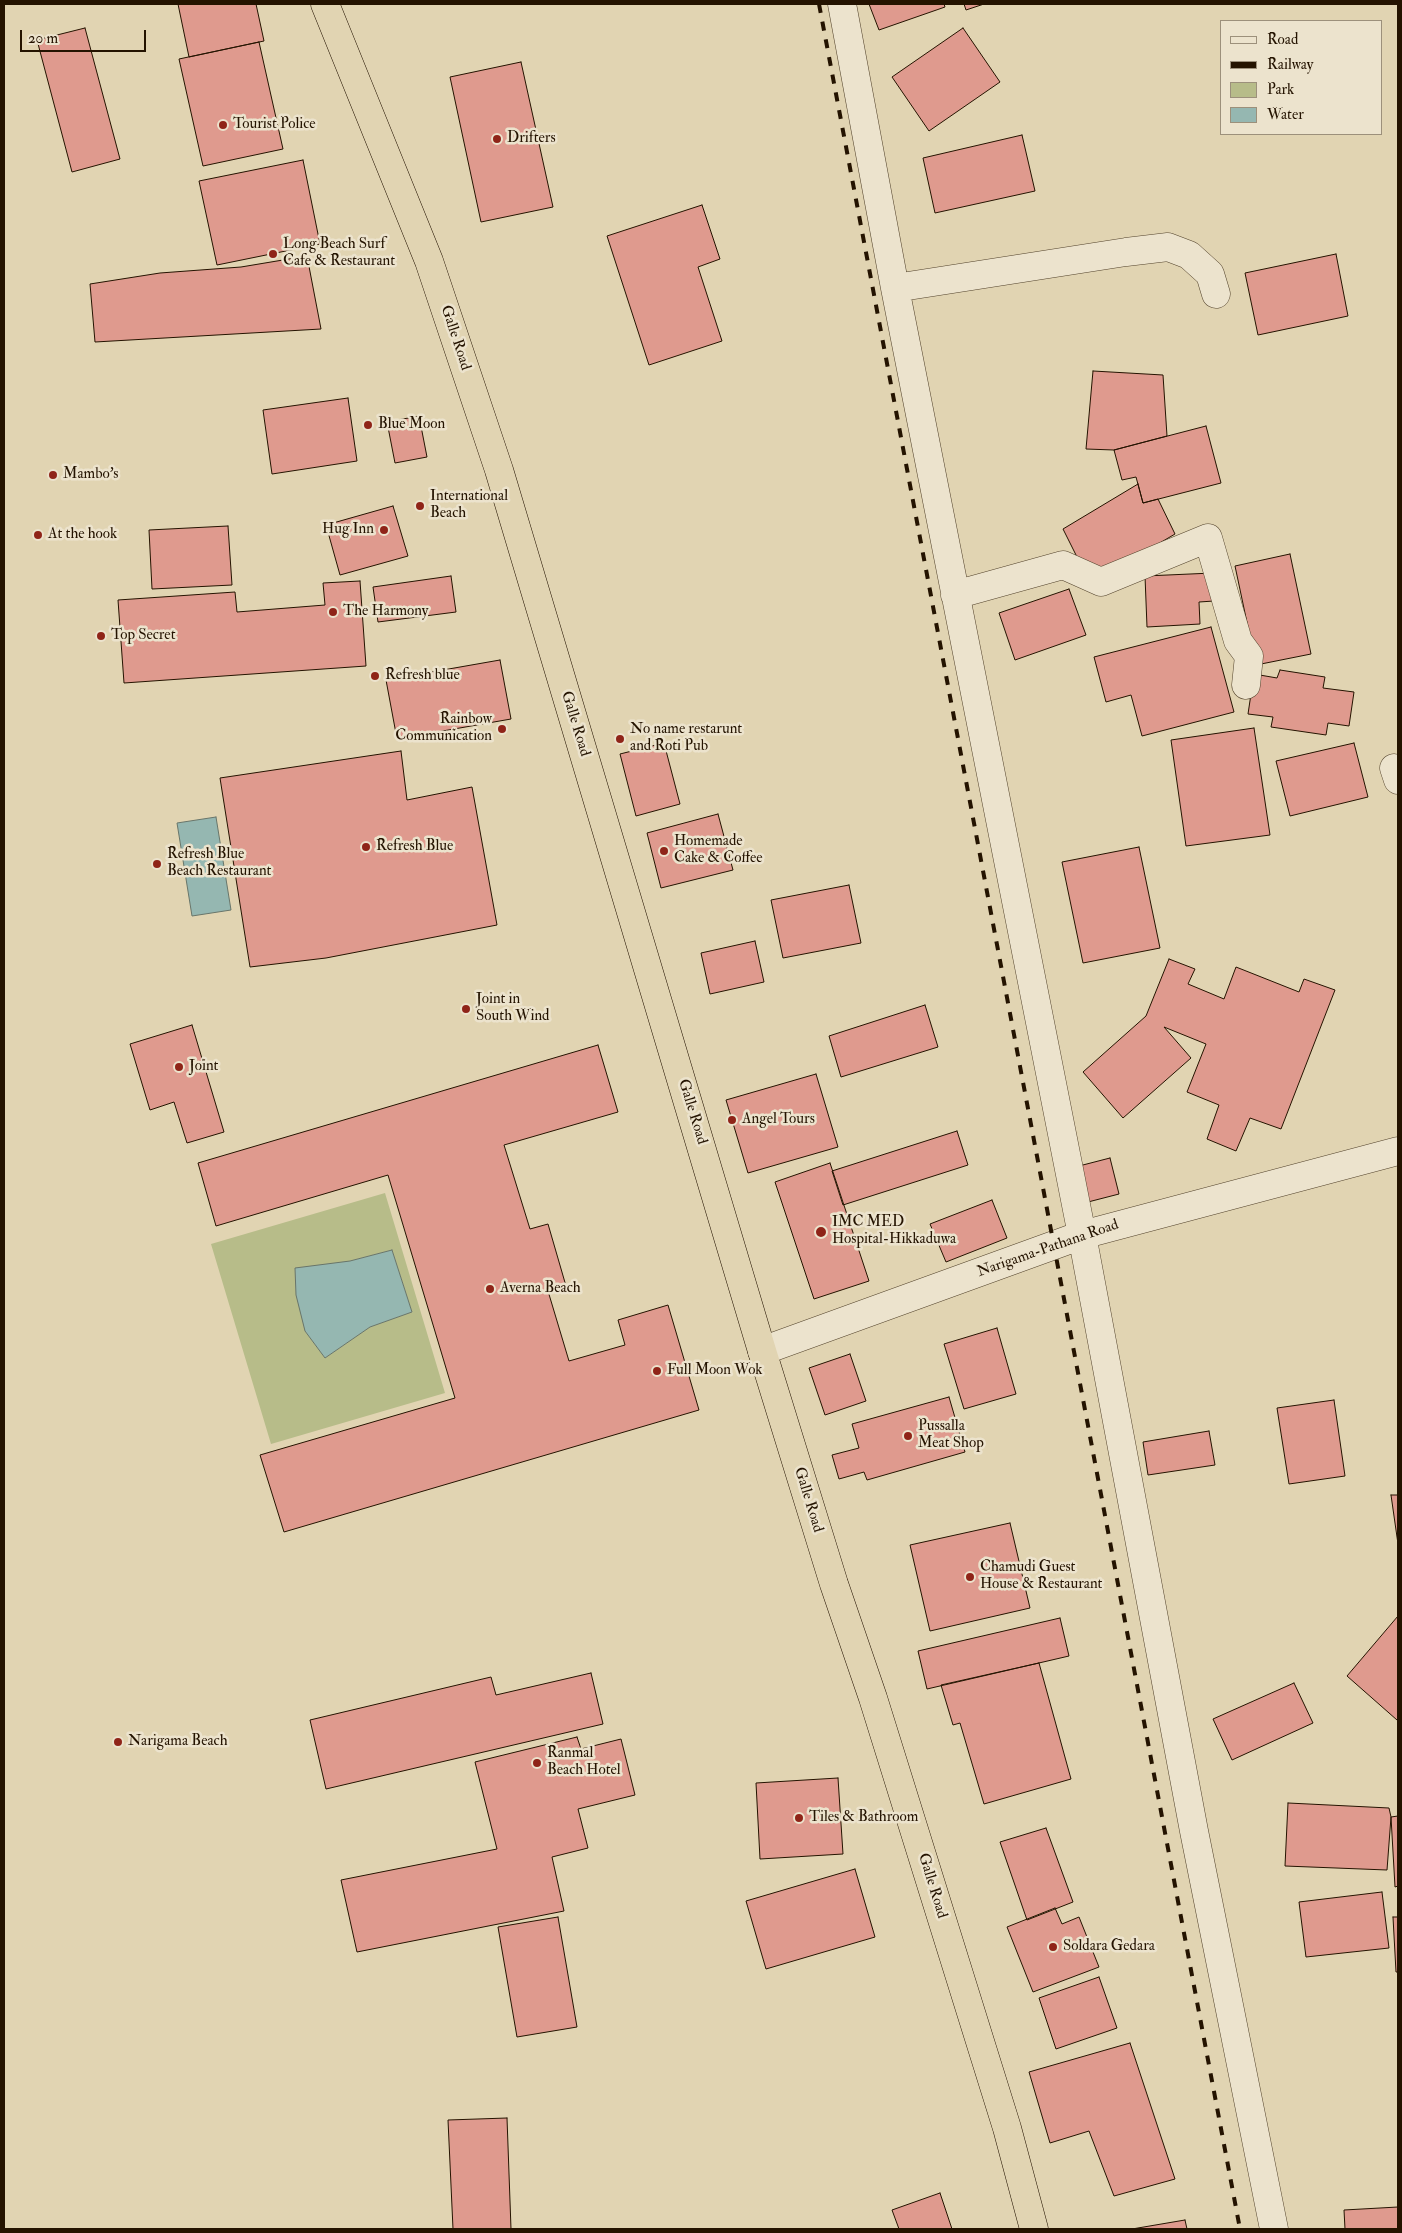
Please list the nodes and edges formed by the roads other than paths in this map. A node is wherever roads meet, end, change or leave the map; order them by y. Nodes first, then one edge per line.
1 (325, 4) edge
2 (842, 4) edge
3 (895, 288) junction
4 (1216, 294) dead end
5 (955, 595) junction
6 (1246, 685) dead end
7 (1398, 1151) edge
8 (1082, 1235) junction
9 (762, 1351) junction
10 (1034, 2229) edge
11 (1274, 2229) edge

1 - 9 highway, Galle Road
2 - 3 street
3 - 4 street
3 - 5 street
5 - 6 street
5 - 8 street
7 - 8 street, Narigama-Pathana Road
8 - 9 street, Narigama-Pathana Road
8 - 11 street
9 - 10 highway, Galle Road

